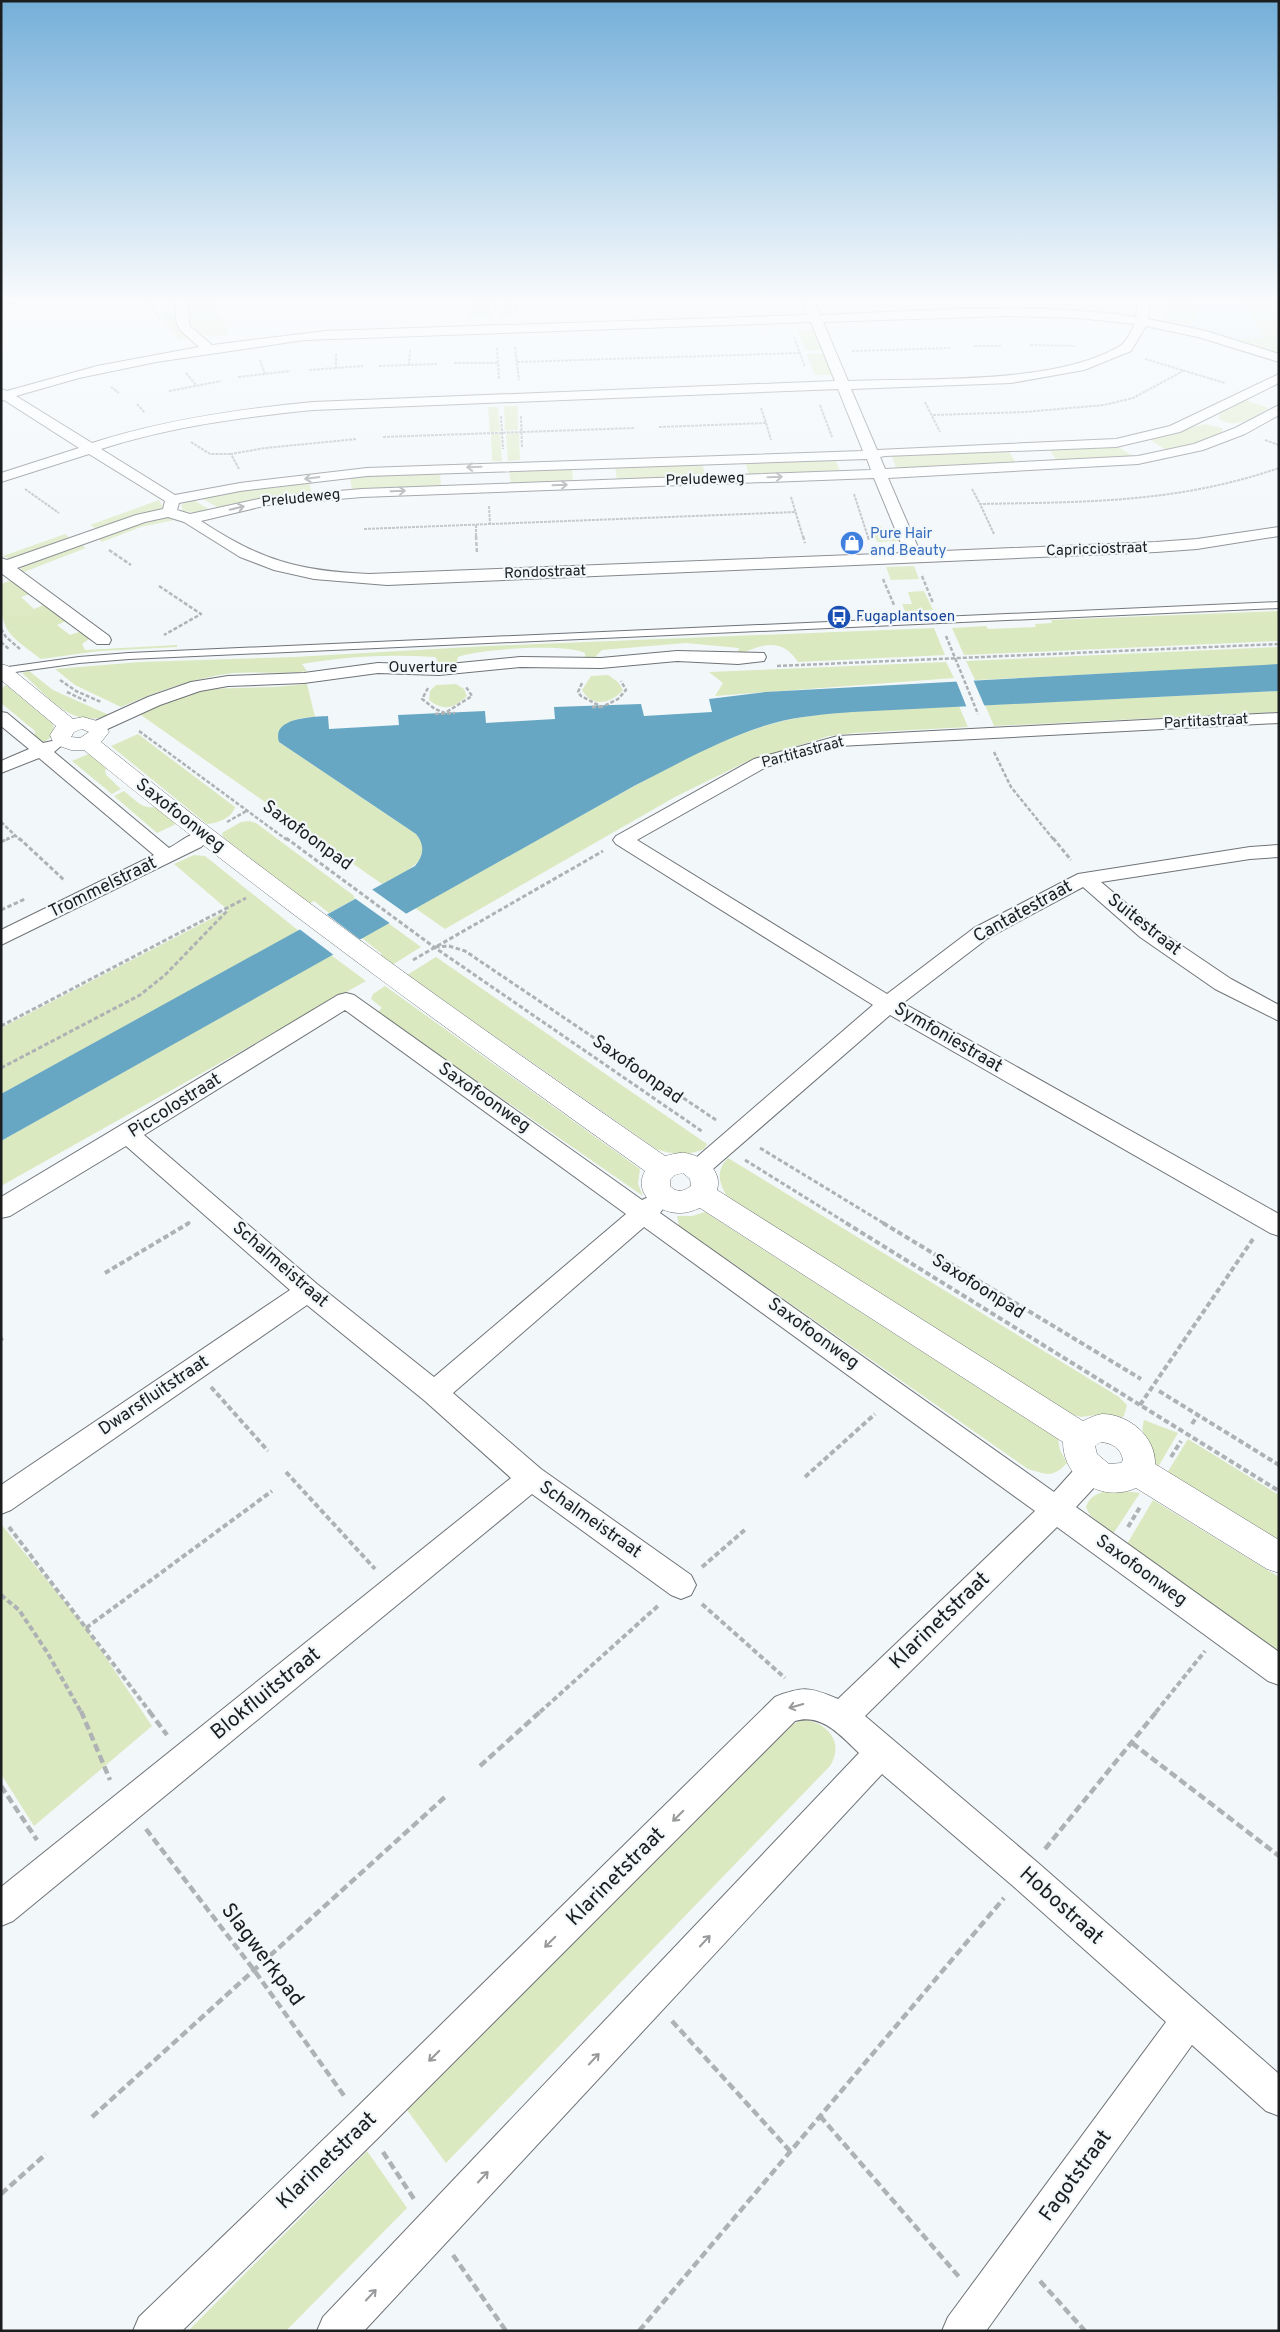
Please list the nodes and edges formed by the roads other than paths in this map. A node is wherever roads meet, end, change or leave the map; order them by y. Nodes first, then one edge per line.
1 (21, 407) edge
2 (304, 407) edge
3 (852, 407) edge
4 (1223, 407) edge
5 (1279, 409) edge
6 (1203, 417) junction
7 (1240, 431) junction
8 (89, 448) junction
9 (872, 455) junction
10 (879, 474) junction
11 (1, 478) edge
12 (171, 506) junction
13 (189, 519) junction
14 (1279, 531) edge
15 (914, 557) junction
16 (3, 566) edge
17 (1279, 605) edge
18 (102, 640) dead end
19 (758, 657) dead end
20 (2, 671) edge
21 (1, 717) edge
22 (1279, 718) edge
23 (66, 734) junction
24 (93, 734) junction
25 (40, 751) junction
26 (1, 768) edge
27 (204, 836) junction
28 (623, 840) joint
29 (1279, 852) edge
30 (167, 856) junction
31 (1085, 878) junction
32 (1, 938) edge
33 (346, 1000) joint
34 (888, 1004) junction
35 (1279, 1014) edge
36 (128, 1134) junction
37 (662, 1168) junction
38 (700, 1182) junction
39 (654, 1205) junction
40 (1, 1209) edge
41 (1272, 1223) edge
42 (308, 1290) junction
43 (434, 1392) junction
44 (1082, 1437) junction
45 (1136, 1470) junction
46 (1091, 1471) junction
47 (531, 1478) junction
48 (1056, 1509) junction
49 (4, 1512) edge
50 (1279, 1558) edge
51 (681, 1585) road end
52 (1279, 1670) edge
53 (842, 1716) junction
54 (881, 1752) junction
55 (1, 1909) edge
56 (1189, 2020) junction
57 (1279, 2098) edge
58 (972, 2317) edge
59 (153, 2331) edge
60 (338, 2331) edge

1 - 8 street
2 - 8 street
3 - 9 street
4 - 6 street, Preludeweg
5 - 7 street, Preludeweg
6 - 7 street
6 - 9 street, Preludeweg
7 - 10 street, Preludeweg
8 - 11 street
8 - 12 street
9 - 10 street
9 -> 12 street, Preludeweg
13 -> 10 street, Preludeweg
10 - 15 street
12 - 13 street
12 - 16 street, Preludeweg
13 - 15 street, Rondostraat
14 - 15 street, Capricciostraat
16 - 18 street, Preludeweg
17 - 20 lane
19 - 24 street, Ouverture
20 - 23 street
21 - 25 street
22 - 28 street, Partitastraat
23 - 24 street
23 - 25 street
24 - 27 street, Saxofoonweg
25 - 26 street
25 - 30 street
27 - 30 street, Trommelstraat
27 - 37 street, Saxofoonweg
28 - 34 street, Symfoniestraat
29 - 31 street, Cantatestraat
30 - 32 street, Trommelstraat
31 - 34 street, Cantatestraat
31 - 35 street, Suitestraat
33 - 36 street, Piccolostraat
33 - 39 street, Saxofoonweg
34 - 38 street, Cantatestraat
34 - 41 street, Symfoniestraat
36 - 40 street, Piccolostraat
36 - 42 street, Schalmeistraat
37 - 38 street
37 - 39 street
38 - 39 street
38 - 44 street
39 - 43 street
39 - 48 street, Saxofoonweg
42 - 43 street, Schalmeistraat
42 - 49 street, Dwarsfluitstraat
43 - 47 street, Schalmeistraat
44 - 45 street
44 - 46 street
45 - 46 street
45 - 50 street
46 - 48 street, Klarinetstraat
47 - 51 street, Schalmeistraat
47 - 55 street, Blokfluitstraat
48 - 52 street, Saxofoonweg
48 - 53 street, Klarinetstraat
53 - 54 street, Hobostraat
53 -> 59 street, Klarinetstraat
54 - 56 street, Hobostraat
60 -> 54 street
56 - 57 street, Hobostraat
56 - 58 street, Fagotstraat

